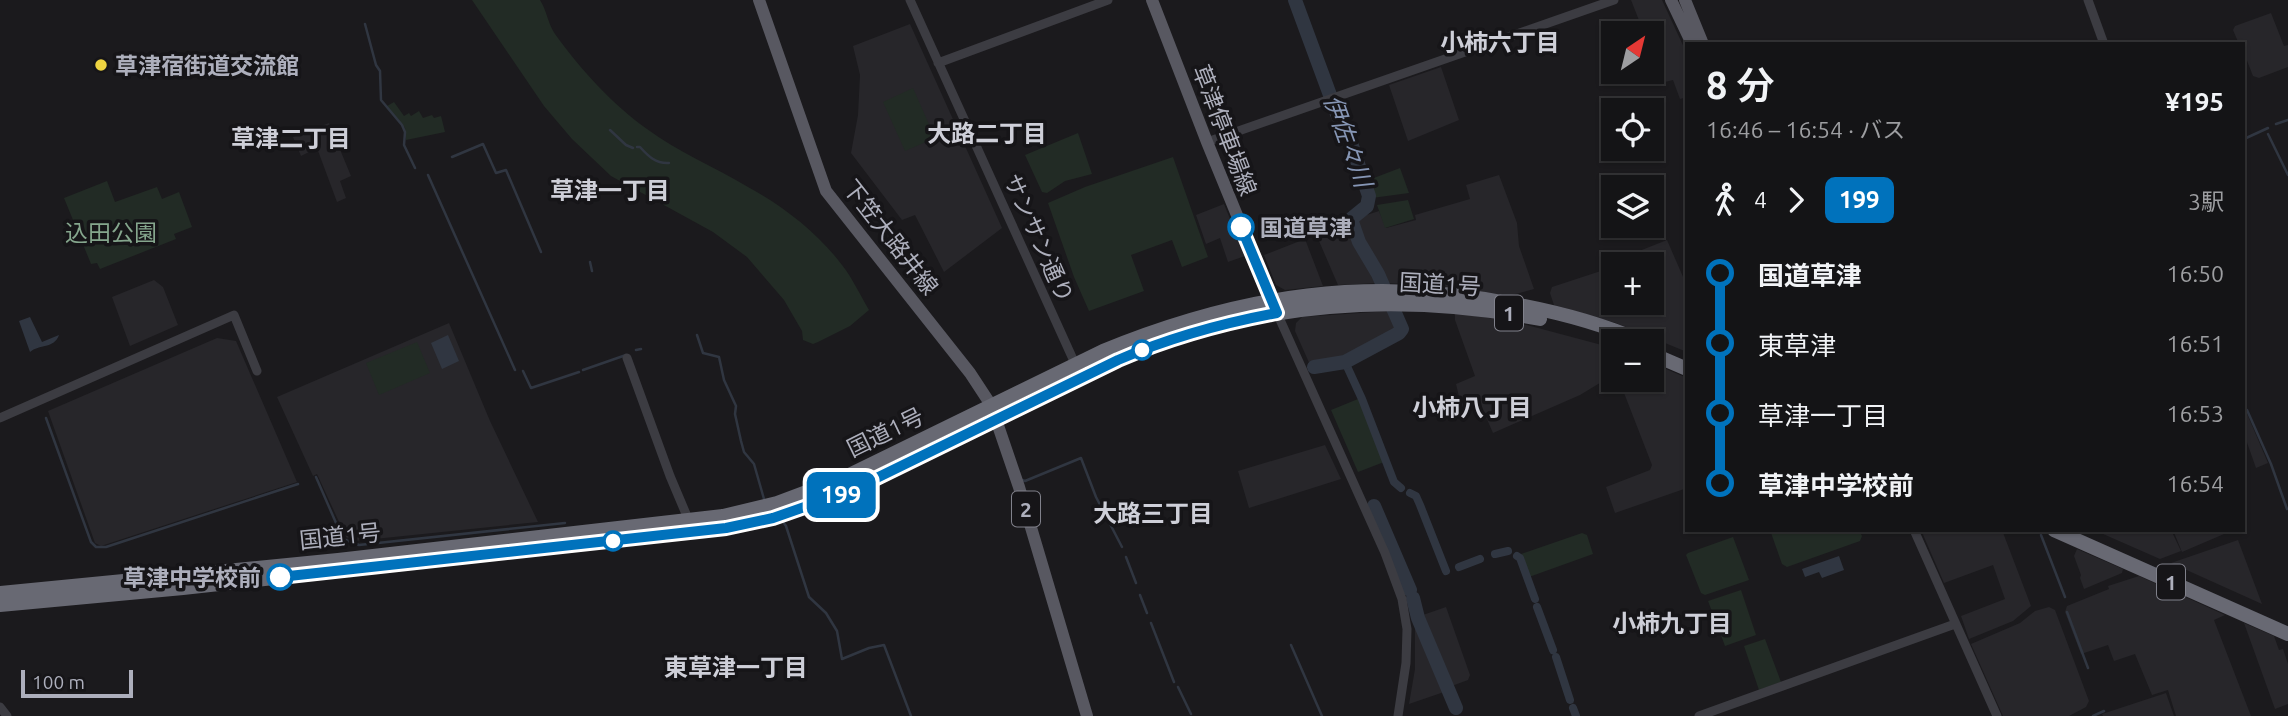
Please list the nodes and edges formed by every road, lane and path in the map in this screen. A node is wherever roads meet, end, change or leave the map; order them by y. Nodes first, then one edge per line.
1 (759, 0) edge
2 (910, 0) edge
3 (1108, 0) edge
4 (1152, 0) edge
5 (1614, 0) edge
6 (1671, 0) edge
7 (1685, 0) edge
8 (2088, 0) edge
9 (1691, 42) edge
10 (1702, 42) edge
11 (2103, 42) edge
12 (939, 63) junction
13 (1207, 142) junction
14 (1274, 307) junction
15 (1608, 329) edge
16 (1601, 336) edge
17 (1664, 351) edge
18 (627, 358) dead end
19 (1664, 359) edge
20 (1685, 360) edge
21 (1685, 368) edge
22 (257, 371) dead end
23 (1078, 371) junction
24 (991, 405) junction
25 (0, 418) edge
26 (996, 420) junction
27 (689, 520) junction
28 (1914, 532) edge
29 (2058, 532) edge
30 (2080, 532) edge
31 (0, 593) edge
32 (0, 605) edge
33 (1955, 624) junction
34 (2288, 624) edge
35 (2288, 634) edge
36 (0, 707) edge
37 (7, 716) edge
38 (1087, 716) edge
39 (1398, 716) edge
40 (1699, 716) edge
41 (1997, 716) edge

1 - 24 main road, 下笠大路井線
2 - 12 street, サンサン通り
3 - 12 street
4 - 13 main road, 草津停車場線
5 - 13 street
6 - 9 main road
7 - 10 main road
8 - 11 street
12 - 23 street, サンサン通り
13 - 14 main road, 草津停車場線
14 - 15 highway, 国道1号 / 1
14 - 16 highway, 国道1号 / 1
14 - 23 highway, 国道1号 / 1
14 - 39 street
17 - 20 highway
18 - 27 street
19 - 21 highway
22 - 25 street
23 - 24 highway, 国道1号 / 1
23 - 26 highway, 国道1号 / 1
24 - 26 main road, 2
24 - 27 highway, 国道1号 / 1
26 - 32 highway, 国道1号 / 1
26 - 38 main road, 2
27 - 31 highway, 国道1号 / 1
28 - 33 street
29 - 35 highway, 1
30 - 34 highway, 1
33 - 40 street
33 - 41 street
36 - 37 street

